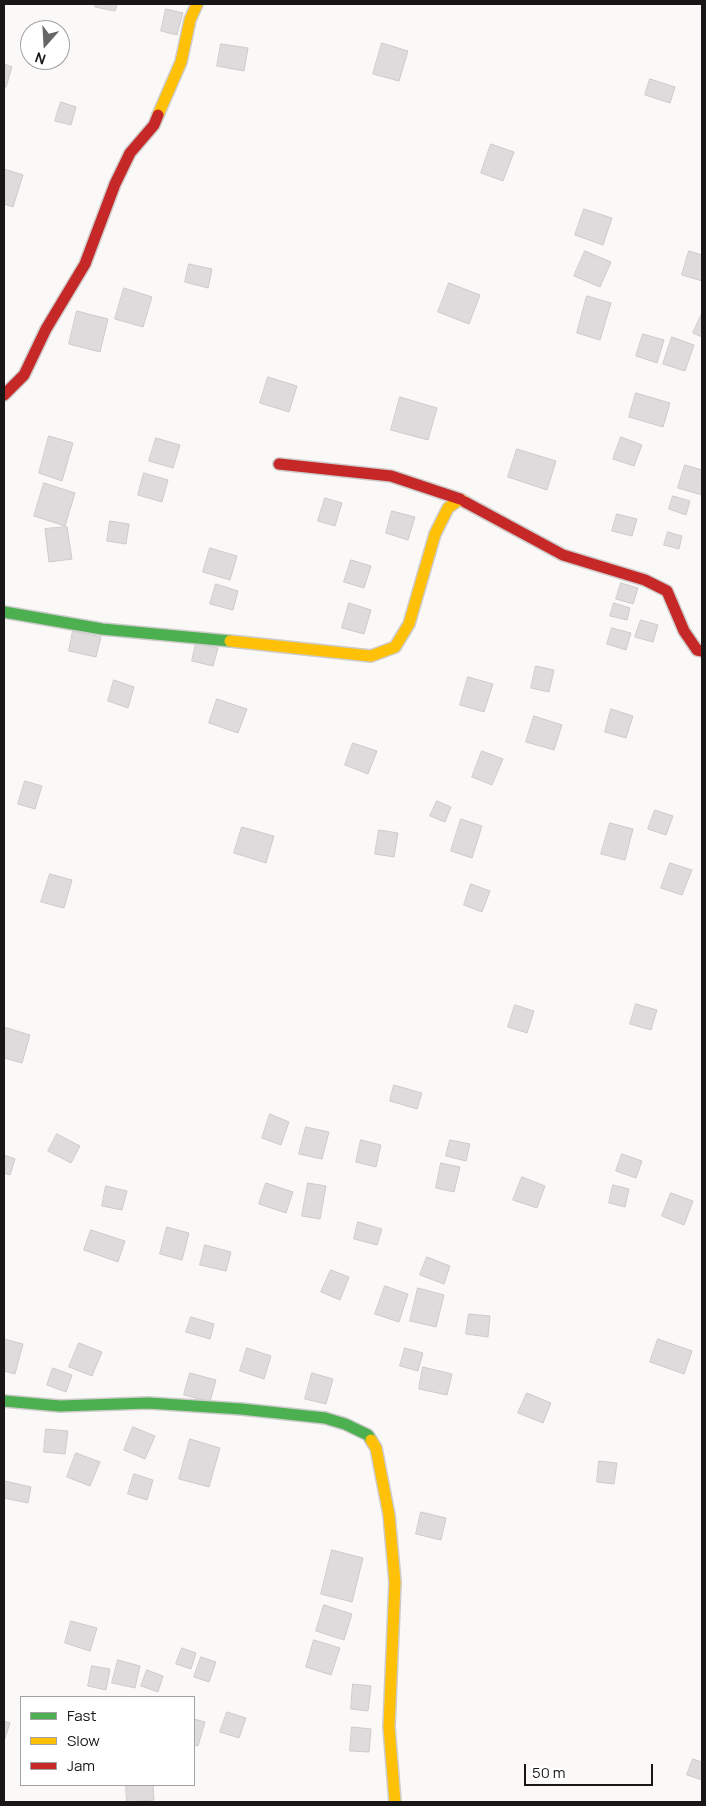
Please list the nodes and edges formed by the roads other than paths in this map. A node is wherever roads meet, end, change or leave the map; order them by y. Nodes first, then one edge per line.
1 (197, 4) edge
2 (4, 396) edge
3 (279, 464) dead end
4 (460, 499) junction
5 (4, 612) edge
6 (702, 651) edge
7 (4, 1401) edge
8 (395, 1802) edge

1 - 2 street
3 - 4 street
4 - 5 street
4 - 6 street
7 - 8 street

